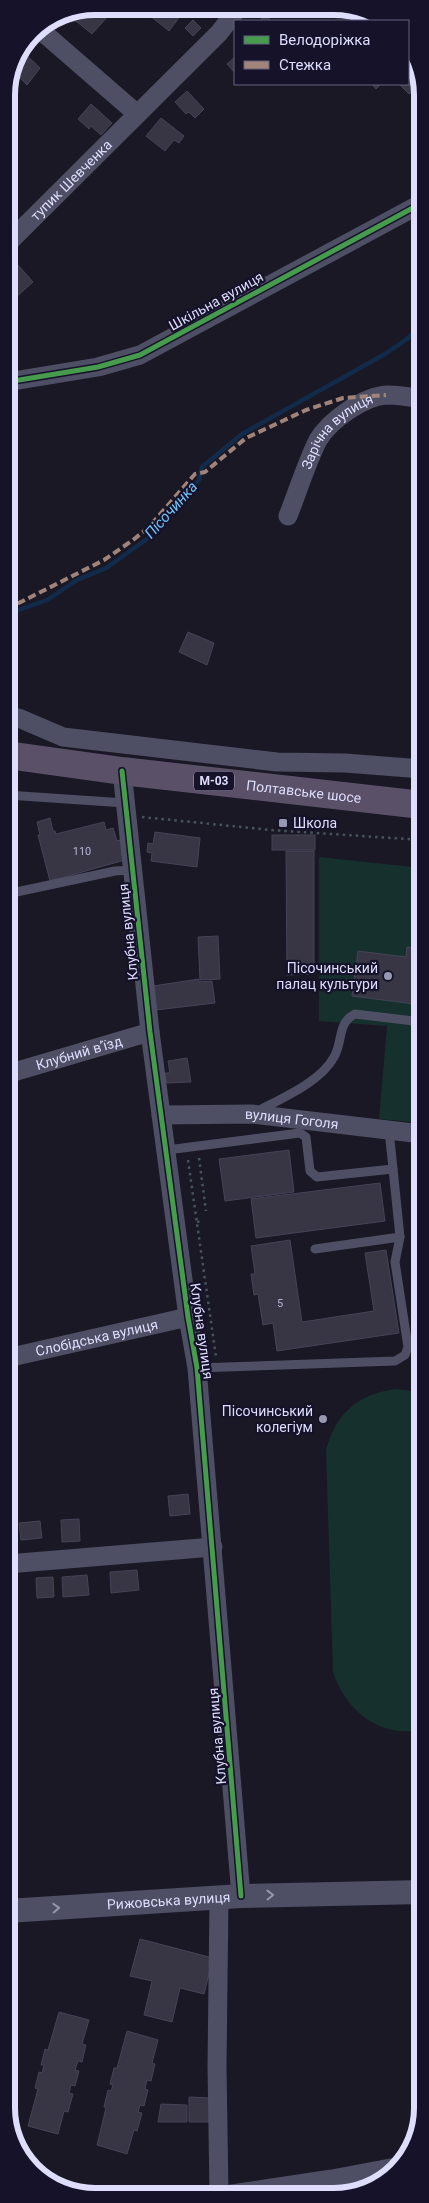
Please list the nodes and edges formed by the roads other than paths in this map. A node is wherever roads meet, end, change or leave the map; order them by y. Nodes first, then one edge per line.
1 (233, 15) edge
2 (44, 33) edge
3 (136, 114) junction
4 (414, 207) edge
5 (15, 236) edge
6 (15, 381) edge
7 (414, 398) edge
8 (288, 516) dead end
9 (15, 717) edge
10 (15, 756) edge
11 (414, 767) edge
12 (122, 771) junction
13 (15, 796) edge
14 (414, 804) edge
15 (126, 809) junction
16 (133, 870) junction
17 (15, 892) edge
18 (414, 1021) edge
19 (150, 1032) junction
20 (15, 1072) edge
21 (252, 1114) junction
22 (161, 1115) junction
23 (389, 1130) junction
24 (414, 1133) edge
25 (166, 1150) junction
26 (393, 1169) junction
27 (400, 1237) junction
28 (315, 1249) dead end
29 (188, 1317) junction
30 (15, 1356) edge
31 (197, 1368) junction
32 (213, 1547) junction
33 (15, 1563) edge
34 (414, 1892) edge
35 (230, 1897) junction
36 (15, 1910) edge
37 (386, 2169) edge
38 (218, 2188) edge
39 (268, 2188) edge

1 - 3 street, тупик Шевченка
2 - 3 street
3 - 5 street, тупик Шевченка
4 - 6 street, Шкільна вулиця
7 - 8 street, Зарічна вулиця
9 - 11 street
10 - 12 highway, Полтавське шосе / М-03
12 - 14 highway, Полтавське шосе / М-03
12 - 15 street, Клубна вулиця
13 - 15 lane
15 - 16 street, Клубна вулиця
16 - 17 lane
16 - 19 street, Клубна вулиця
18 - 21 lane
19 - 20 street, Клубний в’їзд
19 - 22 street, Клубна вулиця
21 - 22 street, вулиця Гоголя
21 - 23 street, вулиця Гоголя
22 - 25 street, Клубна вулиця
23 - 24 street, вулиця Гоголя
23 - 26 lane
25 - 26 lane
25 - 29 street, Клубна вулиця
26 - 27 lane
27 - 28 lane
27 - 31 lane
29 - 30 street, Слобідська вулиця
29 - 31 street, Клубна вулиця
31 - 32 street, Клубна вулиця
32 - 33 street
32 - 35 street, Клубна вулиця
35 -> 34 street, Рижовська вулиця
36 -> 35 street, Рижовська вулиця
35 - 38 street, Клубна вулиця
37 - 39 street

